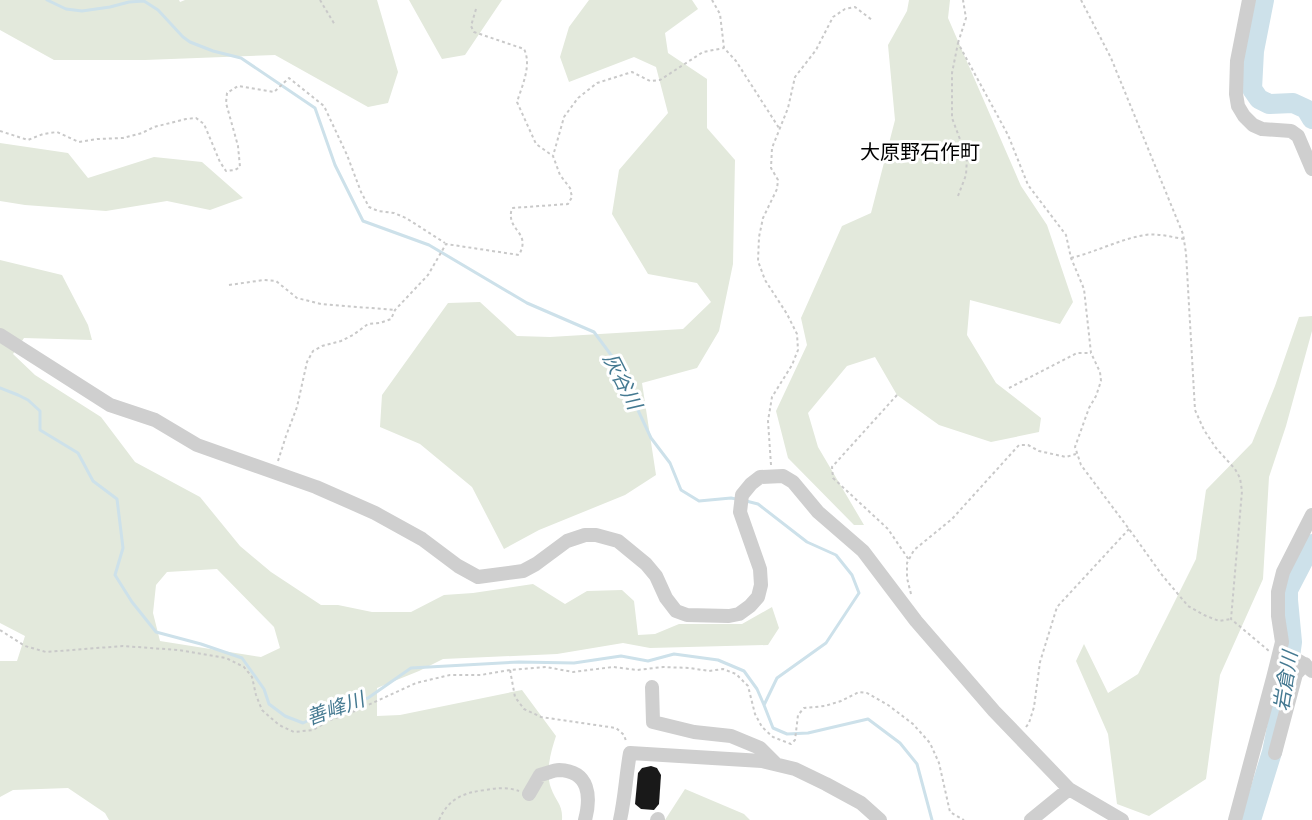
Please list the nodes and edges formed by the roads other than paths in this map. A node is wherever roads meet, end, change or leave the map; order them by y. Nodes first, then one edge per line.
1 (1249, 0) edge
2 (1312, 169) edge
3 (0, 336) edge
4 (1312, 515) edge
5 (1295, 661) edge
6 (652, 687) dead end
7 (1275, 753) dead end
8 (777, 765) junction
9 (1069, 789) junction
10 (529, 794) road end
11 (585, 820) edge
12 (620, 820) edge
13 (880, 820) edge
14 (1031, 820) edge
15 (1122, 820) edge
16 (1235, 820) edge

1 - 2 street
3 - 9 street
4 - 5 street
5 - 7 street
5 - 16 street
6 - 8 street
8 - 12 street
8 - 13 street
9 - 14 street
9 - 15 street
10 - 11 street

